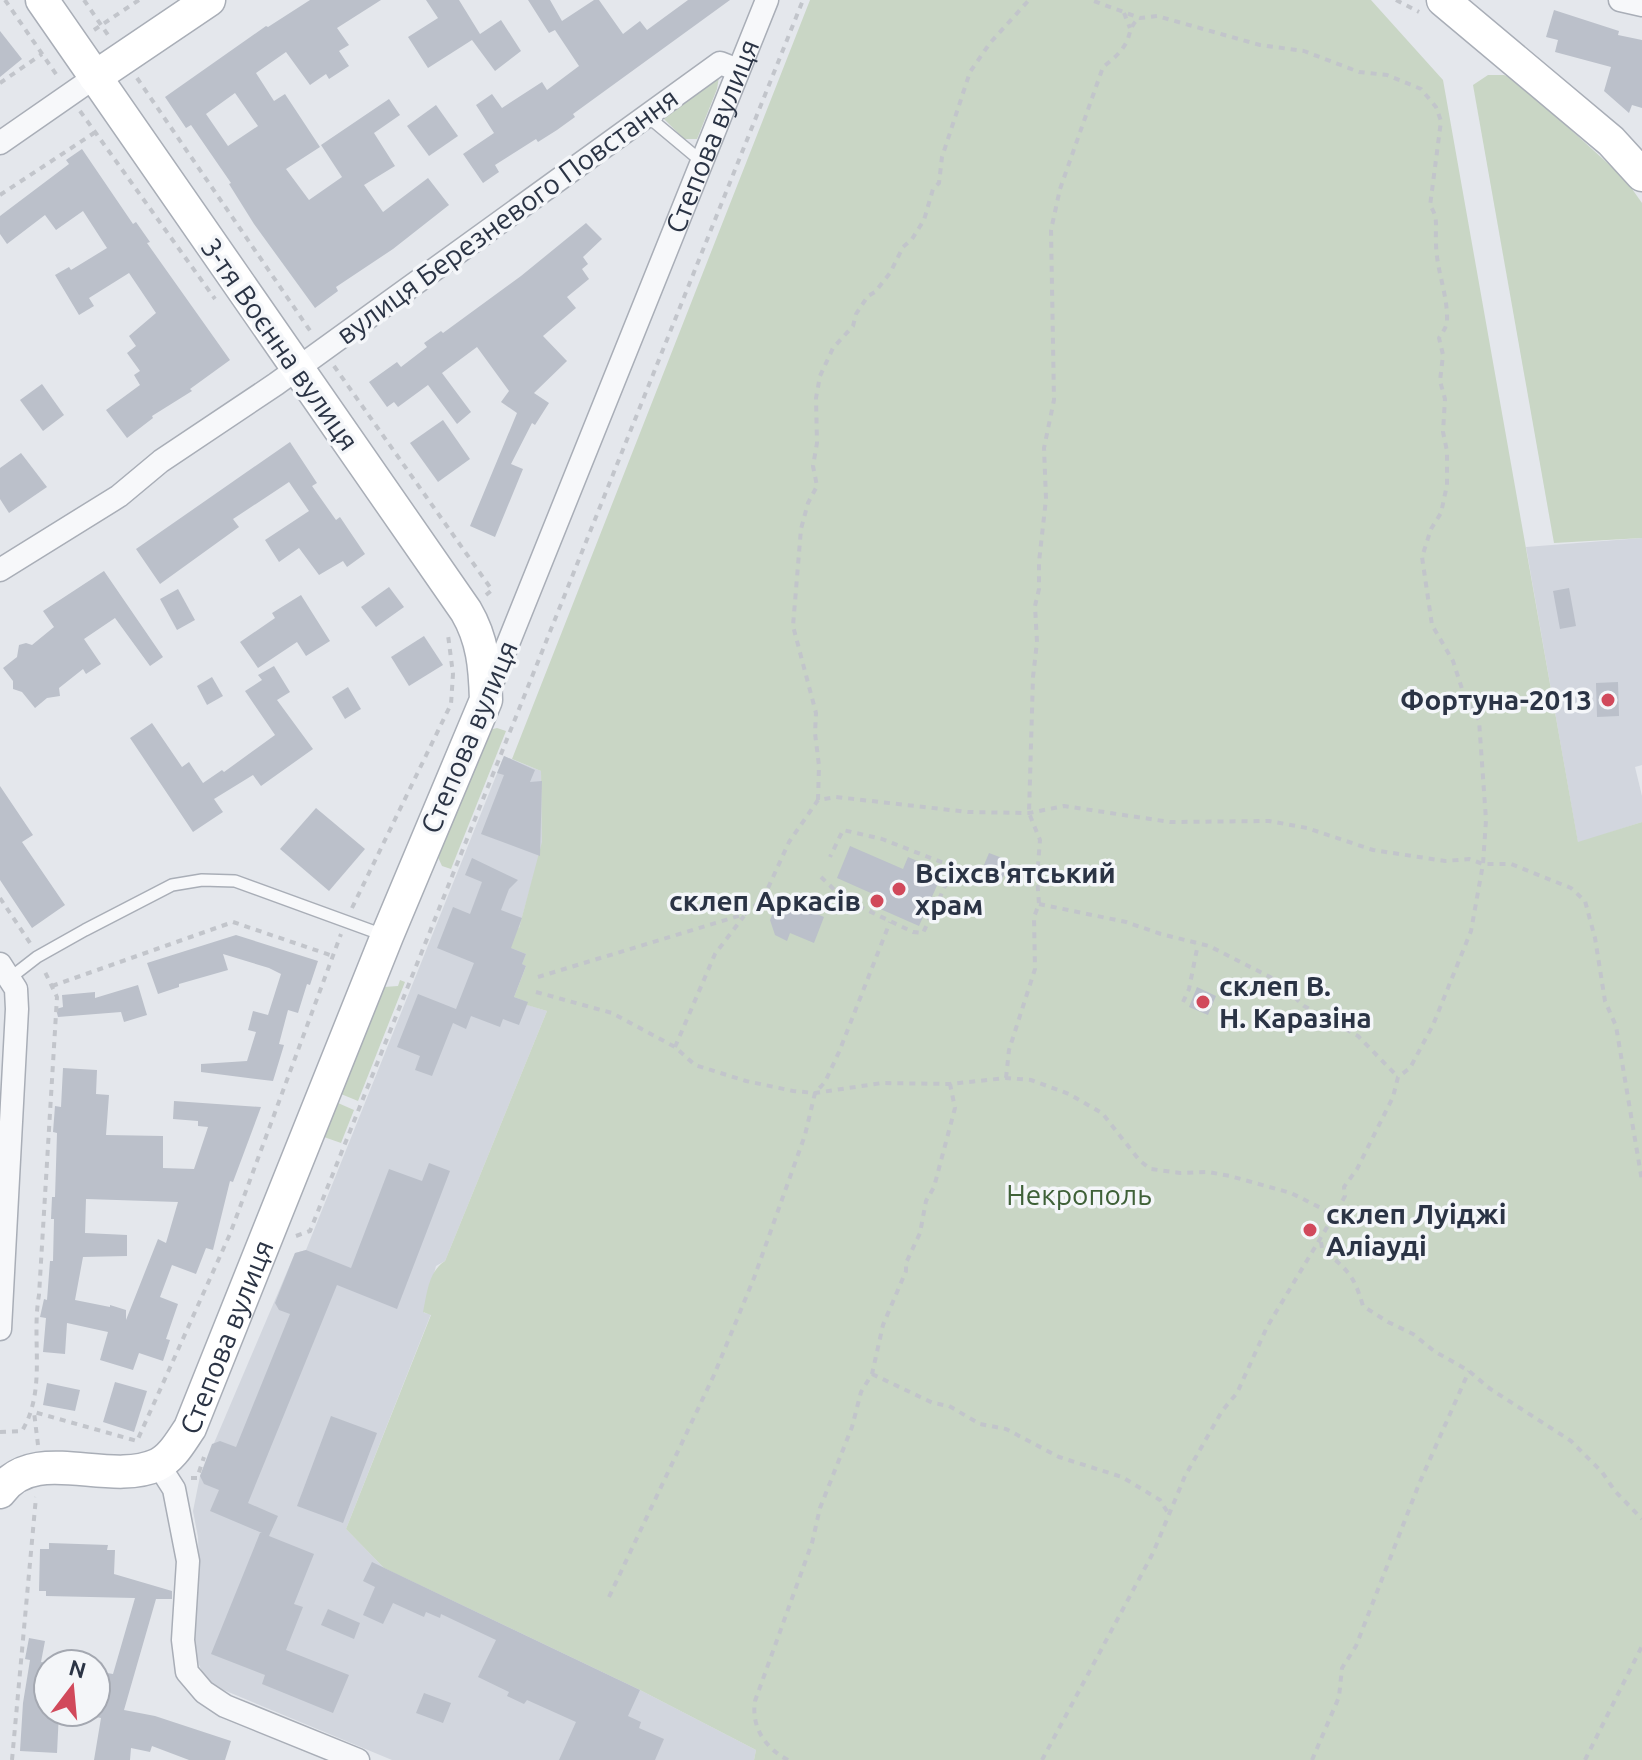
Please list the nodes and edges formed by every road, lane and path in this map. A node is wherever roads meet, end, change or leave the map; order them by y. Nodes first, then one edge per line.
1 (5, 0) edge
2 (42, 0) edge
3 (84, 0) edge
4 (209, 0) edge
5 (767, 0) edge
6 (803, 0) edge
7 (1029, 0) edge
8 (1091, 0) edge
9 (1620, 0) edge
10 (1642, 5) edge
11 (1457, 8) edge
12 (1124, 13) junction
13 (1140, 18) junction
14 (1130, 28) junction
15 (42, 54) junction
16 (123, 57) junction
17 (738, 70) junction
18 (0, 83) edge
19 (82, 86) junction
20 (646, 114) junction
21 (94, 133) junction
22 (0, 143) edge
23 (701, 161) junction
24 (1642, 175) edge
25 (0, 195) edge
26 (222, 309) dead end
27 (322, 350) junction
28 (296, 369) junction
29 (0, 570) edge
30 (466, 611) junction
31 (486, 700) junction
32 (818, 800) junction
33 (1029, 813) junction
34 (830, 857) dead end
35 (1483, 864) junction
36 (821, 877) dead end
37 (0, 898) edge
38 (1039, 904) junction
39 (745, 914) junction
40 (346, 921) junction
41 (890, 922) junction
42 (387, 936) junction
43 (28, 940) dead end
44 (1198, 944) junction
45 (333, 956) junction
46 (5, 971) edge
47 (47, 975) dead end
48 (538, 977) dead end
49 (52, 986) junction
50 (536, 992) dead end
51 (1183, 1002) dead end
52 (675, 1047) junction
53 (1398, 1077) junction
54 (1006, 1078) junction
55 (950, 1084) junction
56 (815, 1093) junction
57 (1642, 1181) edge
58 (1329, 1223) junction
59 (293, 1238) dead end
60 (1321, 1242) junction
61 (0, 1329) edge
62 (1469, 1371) junction
63 (872, 1374) junction
64 (34, 1412) junction
65 (0, 1432) edge
66 (39, 1448) dead end
67 (205, 1454) dead end
68 (166, 1477) junction
69 (0, 1492) edge
70 (37, 1492) dead end
71 (1170, 1516) junction
72 (1642, 1519) edge
73 (609, 1597) dead end
74 (1642, 1646) edge
75 (12, 1760) edge
76 (358, 1760) edge
77 (788, 1760) edge
78 (1042, 1760) edge
79 (1312, 1760) edge
80 (1585, 1760) edge

1 - 15 path
2 - 19 street, 3-тя Воєнна вулиця
3 - 16 path
4 - 16 street
5 - 17 street, Степова вулиця
6 - 59 path
7 - 32 path
8 - 12 path
9 - 10 street
11 - 24 street
12 - 13 path
12 - 14 path
13 - 14 path
13 - 35 path
14 - 33 path
15 - 18 path
15 - 19 path
16 - 19 street
16 - 27 path
17 - 20 street, вулиця Березневого Повстання
17 - 23 street, Степова вулиця
19 - 21 path
19 - 22 street
19 - 28 street, 3-тя Воєнна вулиця
20 - 23 lane
20 - 27 street, вулиця Березневого Повстання
21 - 25 path
21 - 26 path
23 - 31 street, Степова вулиця
27 - 28 street, вулиця Березневого Повстання
27 - 30 path
28 - 29 street, вулиця Березневого Повстання
28 - 30 street, 3-тя Воєнна вулиця
30 - 31 street, 3-тя Воєнна вулиця
30 - 40 path
31 - 42 street, Степова вулиця
32 - 33 path
32 - 39 path
33 - 35 path
33 - 38 path
34 - 41 path
35 - 53 path
35 - 57 path
36 - 41 path
37 - 43 path
38 - 44 path
38 - 54 path
39 - 48 path
39 - 52 path
40 - 42 lane
40 - 45 path
40 - 46 lane
41 - 56 path
42 - 68 street, Степова вулиця
44 - 51 path
44 - 53 path
45 - 49 path
45 - 64 path
46 - 61 street
47 - 49 path
49 - 64 path
50 - 52 path
52 - 56 path
53 - 58 path
54 - 55 path
54 - 58 path
55 - 56 path
55 - 63 path
56 - 73 path
58 - 60 path
60 - 62 path
60 - 71 path
62 - 72 path
62 - 79 path
63 - 71 path
63 - 77 path
64 - 65 path
64 - 66 path
67 - 68 path
68 - 69 street, Степова вулиця
68 - 76 street
70 - 75 path
71 - 78 path
74 - 80 path

